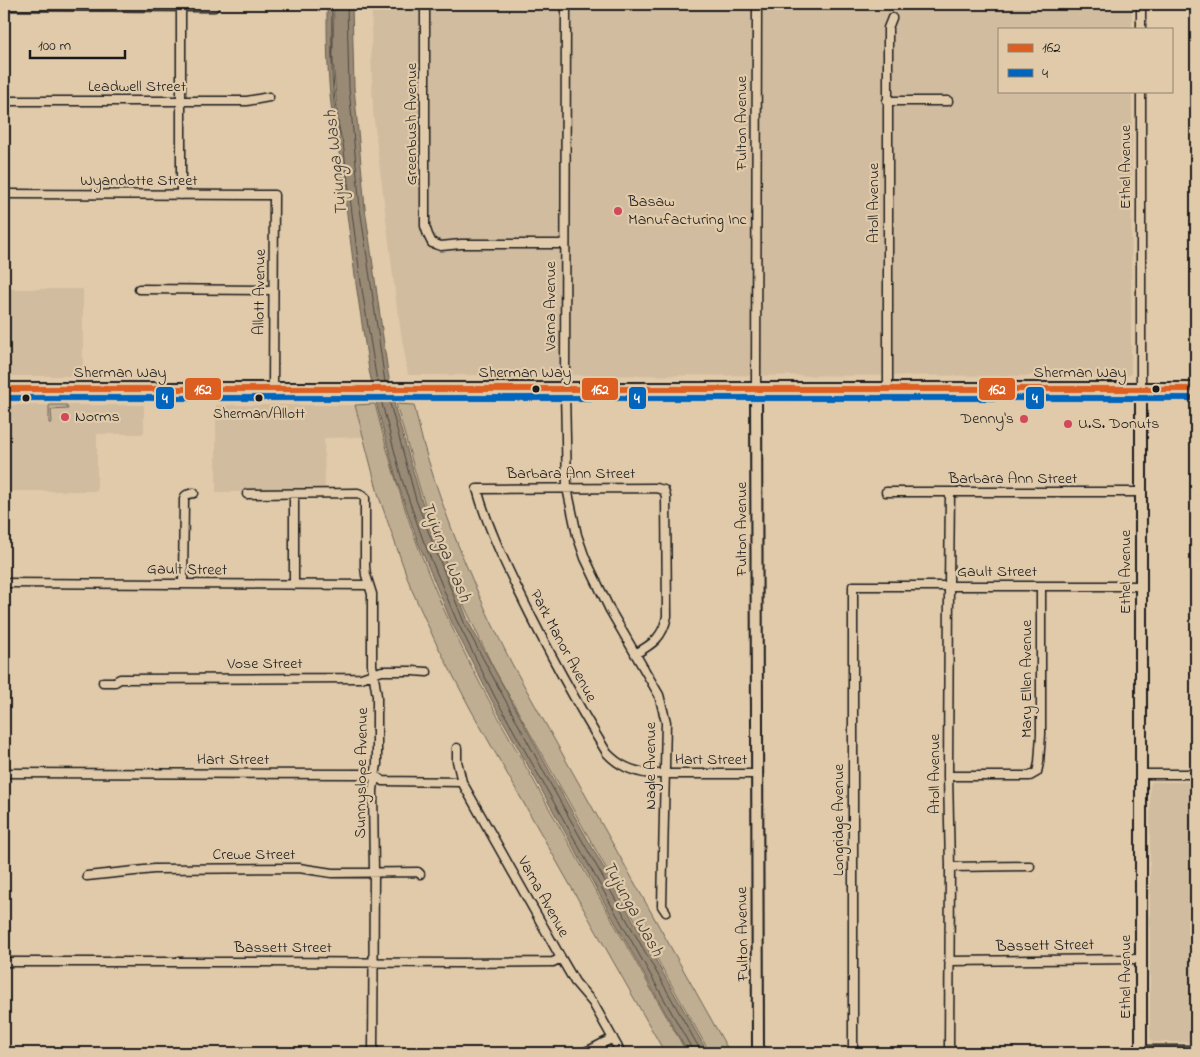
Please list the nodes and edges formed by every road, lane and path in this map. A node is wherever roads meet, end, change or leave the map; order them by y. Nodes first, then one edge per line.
1 (425, 4) edge
2 (566, 4) edge
3 (757, 4) edge
4 (1142, 4) edge
5 (4, 6) edge
6 (181, 7) junction
7 (214, 7) dead end
8 (892, 18) dead end
9 (1142, 28) edge
10 (1141, 92) edge
11 (269, 97) dead end
12 (4, 101) edge
13 (180, 101) junction
14 (888, 101) junction
15 (948, 101) dead end
16 (4, 194) edge
17 (180, 195) junction
18 (274, 195) joint
19 (565, 244) junction
20 (139, 289) dead end
21 (273, 290) junction
22 (4, 389) edge
23 (273, 389) junction
24 (756, 389) junction
25 (888, 389) junction
26 (1141, 389) junction
27 (1196, 389) edge
28 (565, 390) junction
29 (567, 488) junction
30 (477, 489) joint
31 (886, 492) dead end
32 (950, 492) junction
33 (1141, 492) junction
34 (194, 493) dead end
35 (247, 494) dead end
36 (294, 494) junction
37 (4, 583) edge
38 (183, 584) junction
39 (294, 585) junction
40 (369, 585) junction
41 (853, 586) joint
42 (948, 586) junction
43 (1040, 586) junction
44 (1141, 586) junction
45 (635, 654) junction
46 (427, 672) dead end
47 (373, 674) junction
48 (103, 682) dead end
49 (457, 748) dead end
50 (4, 773) edge
51 (666, 774) junction
52 (757, 774) junction
53 (1142, 774) junction
54 (1196, 774) edge
55 (375, 776) junction
56 (948, 776) junction
57 (462, 782) junction
58 (1030, 866) dead end
59 (950, 868) junction
60 (374, 872) junction
61 (420, 874) dead end
62 (87, 876) dead end
63 (666, 912) dead end
64 (561, 958) junction
65 (1141, 958) junction
66 (949, 961) junction
67 (4, 962) edge
68 (374, 962) junction
69 (612, 1038) junction
70 (1196, 1050) edge
71 (1141, 1052) edge
72 (373, 1053) edge
73 (582, 1053) edge
74 (621, 1053) edge
75 (758, 1053) edge
76 (853, 1053) edge
77 (952, 1053) edge

1 - 19 street, Greenbush Avenue
2 - 19 street, Varna Avenue
3 - 24 street, Fulton Avenue
4 - 9 street
5 - 6 street
6 - 7 street
6 - 13 street
8 - 14 street, Atoll Avenue
10 - 26 street, Ethel Avenue
11 - 13 street, Leadwell Street
12 - 13 street, Leadwell Street
13 - 17 street
14 - 15 street
14 - 25 street, Atoll Avenue
16 - 17 street, Wyandotte Street
17 - 18 street, Wyandotte Street
18 - 21 street, Allott Avenue
19 - 28 street, Varna Avenue
20 - 21 street
21 - 23 street, Allott Avenue
22 - 23 main road, Sherman Way
23 - 28 main road, Sherman Way
24 - 25 main road, Sherman Way
24 - 28 main road, Sherman Way
24 - 52 street, Fulton Avenue
25 - 26 main road, Sherman Way
26 - 27 main road, Sherman Way
26 - 33 street, Ethel Avenue
28 - 29 street, Varna Avenue
29 - 30 street, Barbara Ann Street
29 - 45 street, Varna Avenue
29 - 45 street, Barbara Ann Street
30 - 51 street, Park Manor Avenue
31 - 32 street, Barbara Ann Street
32 - 33 street, Barbara Ann Street
32 - 42 street, Atoll Avenue
33 - 44 street, Ethel Avenue
34 - 38 street
35 - 36 street
36 - 39 street
36 - 40 street, Sunnyslope Avenue
37 - 38 street, Gault Street
38 - 39 street, Gault Street
39 - 40 street, Gault Street
40 - 47 street, Sunnyslope Avenue
41 - 42 street, Gault Street
41 - 76 street, Longridge Avenue
42 - 43 street, Gault Street
42 - 56 street, Atoll Avenue
43 - 44 street, Gault Street
43 - 56 street, Mary Ellen Avenue
44 - 53 street, Ethel Avenue
45 - 51 street, Nagle Avenue
46 - 47 street, Vose Street
47 - 48 street, Vose Street
47 - 55 street, Sunnyslope Avenue
49 - 57 street, Varna Avenue
50 - 55 street, Hart Street
51 - 52 street, Hart Street
51 - 63 street, Nagle Avenue
52 - 75 street, Fulton Avenue
53 - 54 street
53 - 65 street, Ethel Avenue
55 - 57 street, Hart Street
55 - 60 street, Sunnyslope Avenue
56 - 59 street, Atoll Avenue
57 - 64 street, Varna Avenue
58 - 59 street
59 - 66 street, Atoll Avenue
60 - 61 street, Crewe Street
60 - 62 street, Crewe Street
60 - 68 street, Sunnyslope Avenue
64 - 68 street, Bassett Street
64 - 69 street, Varna Avenue
65 - 66 street, Bassett Street
65 - 71 street, Ethel Avenue
66 - 77 street, Atoll Avenue
67 - 68 street, Bassett Street
68 - 72 street, Sunnyslope Avenue
69 - 73 street
69 - 74 street, Varna Avenue
70 - 71 street

